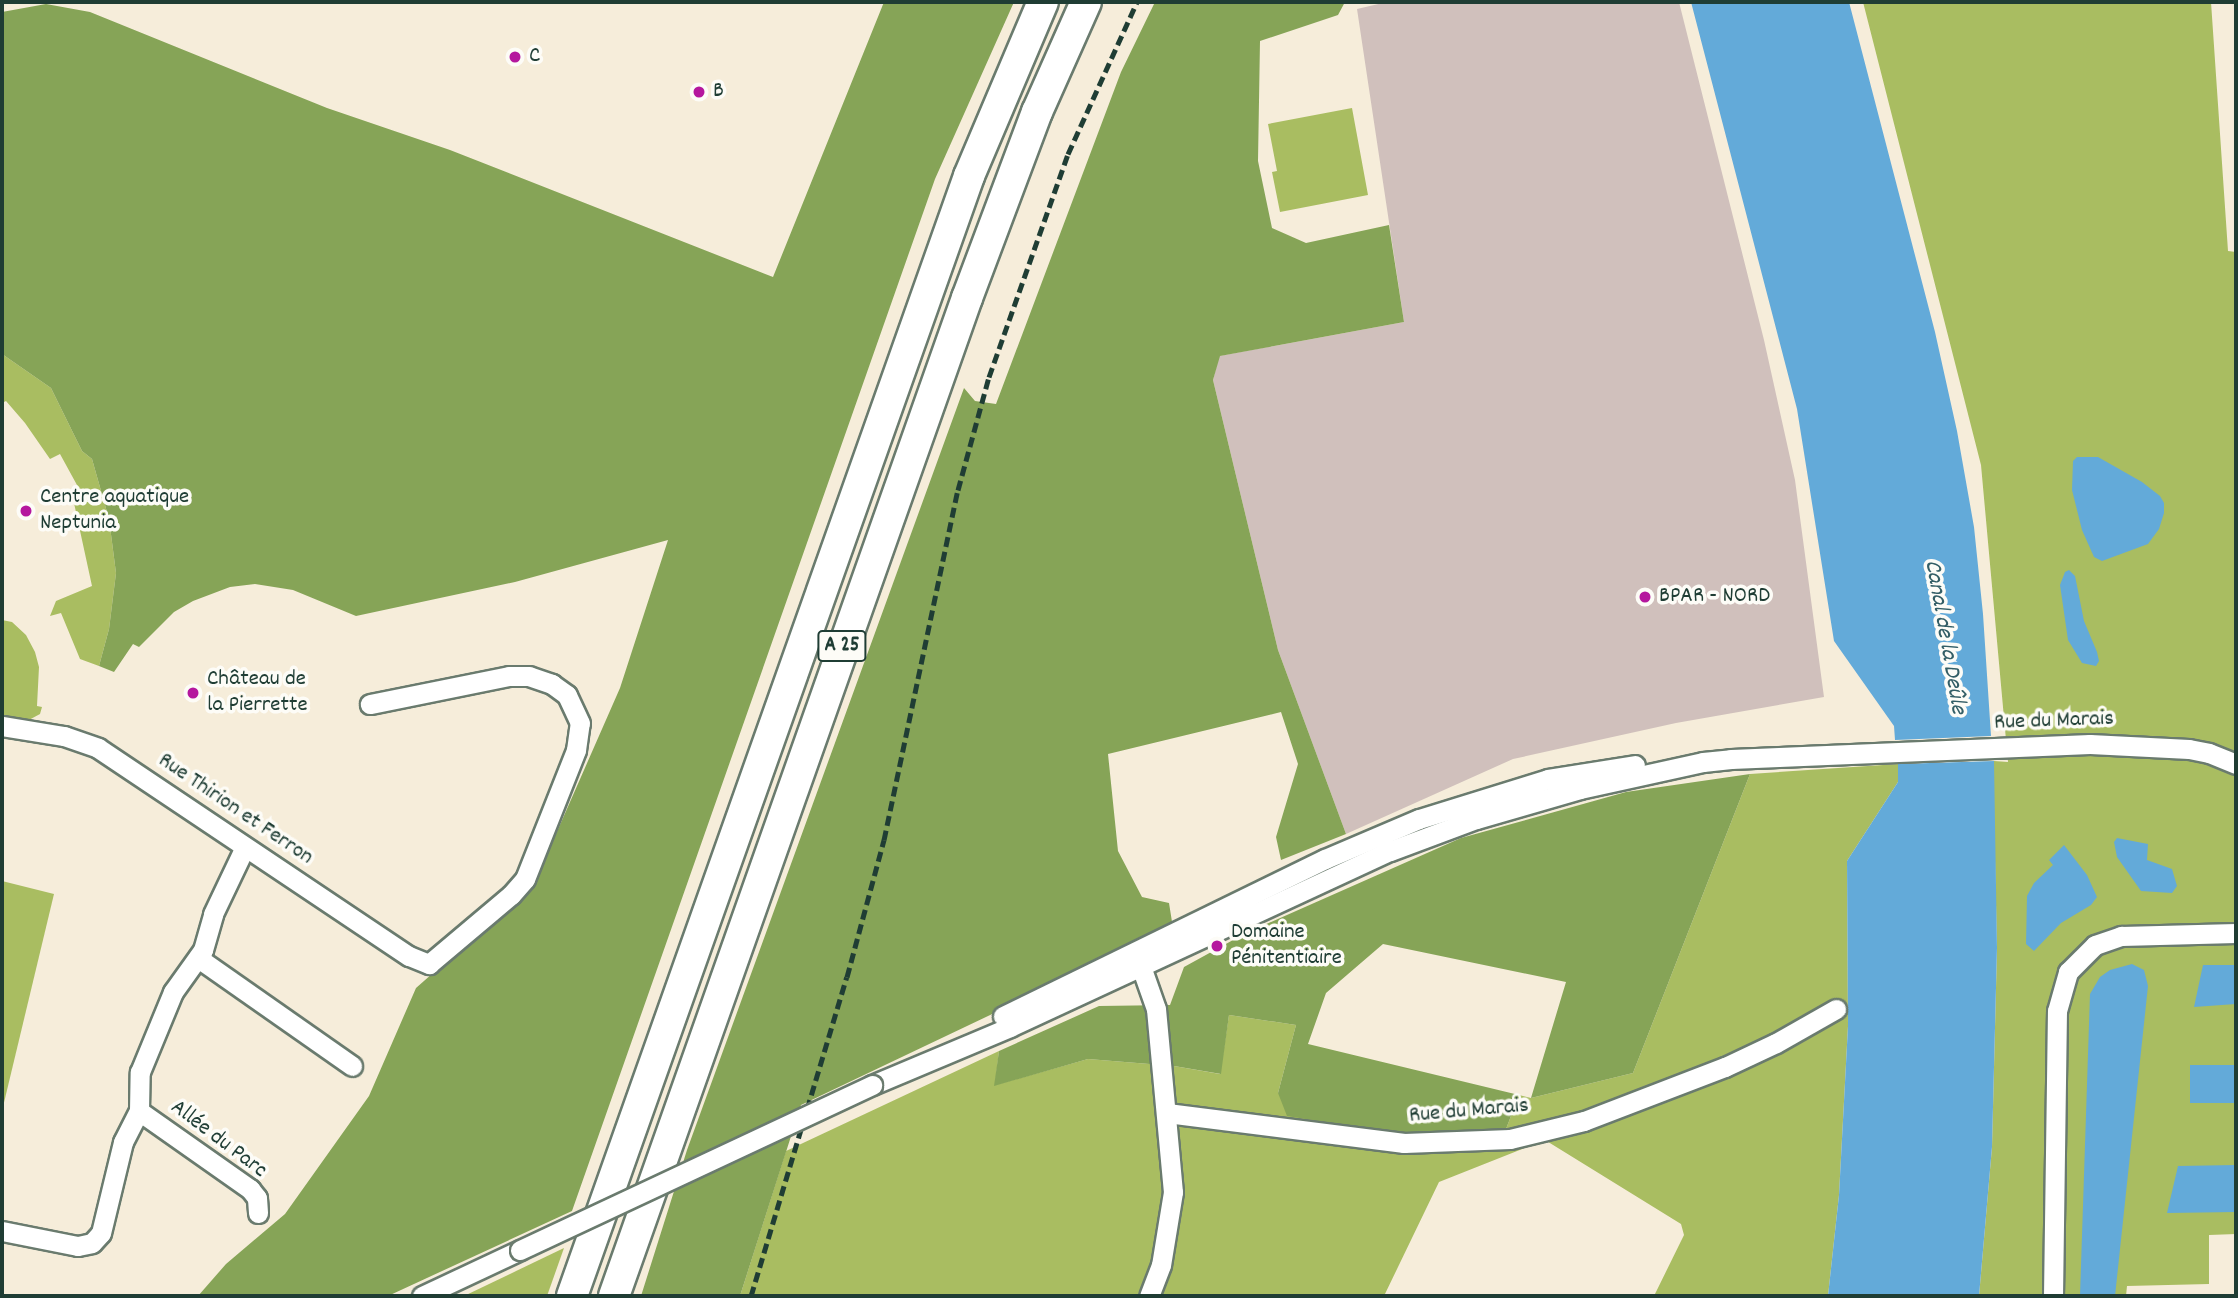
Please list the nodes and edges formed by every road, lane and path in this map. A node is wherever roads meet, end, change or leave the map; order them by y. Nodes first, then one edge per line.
1 (1043, 2) edge
2 (1086, 2) edge
3 (370, 704) dead end
4 (2, 726) edge
5 (2236, 764) edge
6 (246, 847) junction
7 (2236, 933) edge
8 (198, 958) junction
9 (1138, 958) junction
10 (1836, 1009) dead end
11 (352, 1066) dead end
12 (139, 1111) junction
13 (1167, 1113) junction
14 (258, 1213) dead end
15 (2, 1231) edge
16 (422, 1296) edge
17 (572, 1296) edge
18 (614, 1296) edge
19 (1149, 1296) edge
20 (2053, 1296) edge

1 - 17 highway, A 25
2 - 18 highway, A 25
3 - 6 street, Rue Thirion et Ferron
4 - 6 street, Rue Thirion et Ferron
5 - 9 street, Rue du Marais
6 - 8 street
7 - 20 street
8 - 11 street
8 - 12 street
9 - 13 street
9 - 16 street, Rue du Marais, bridge
10 - 13 street, Rue du Marais
12 - 14 street, Allée du Parc
12 - 15 street
13 - 19 street

